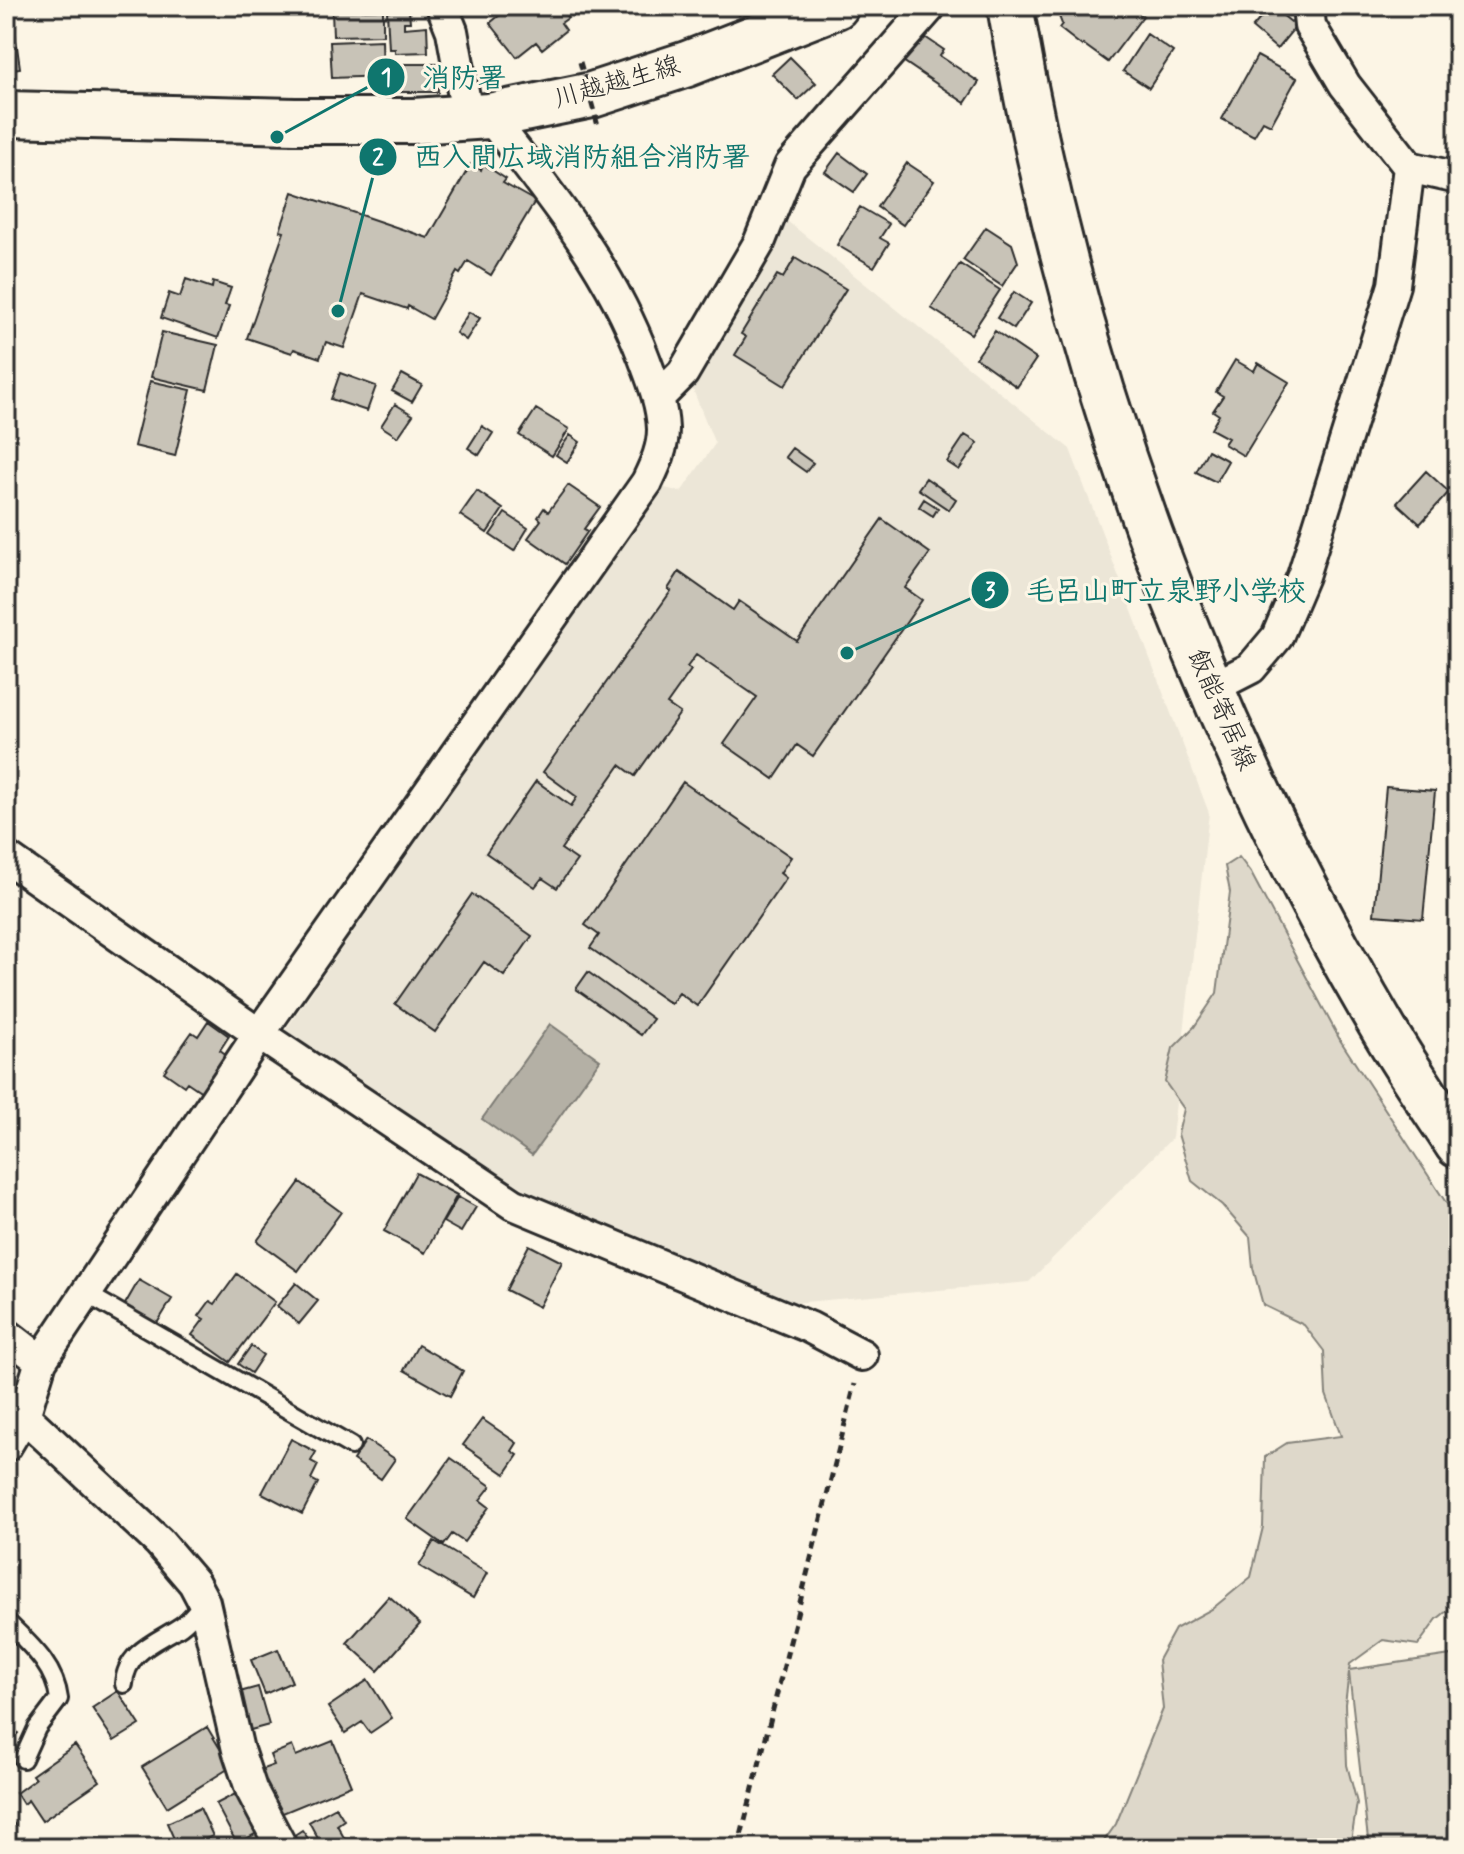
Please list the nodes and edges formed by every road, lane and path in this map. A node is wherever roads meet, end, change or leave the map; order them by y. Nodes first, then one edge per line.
1 (442, 6) edge
2 (1010, 6) edge
3 (1308, 6) edge
4 (929, 8) dead end
5 (811, 10) edge
6 (580, 62) dead end
7 (6, 114) edge
8 (478, 117) junction
9 (598, 126) dead end
10 (1409, 167) junction
11 (1458, 178) edge
12 (659, 397) junction
13 (1210, 689) junction
14 (6, 857) edge
15 (259, 1034) junction
16 (1458, 1145) edge
17 (87, 1294) junction
18 (6, 1334) edge
19 (862, 1355) joint
20 (41, 1361) junction
21 (24, 1416) junction
22 (6, 1446) edge
23 (351, 1446) dead end
24 (204, 1602) junction
25 (6, 1621) edge
26 (124, 1684) dead end
27 (23, 1759) dead end
28 (282, 1848) edge
29 (738, 1848) edge

1 - 8 street
2 - 13 main road, 飯能寄居線
3 - 10 street
4 - 12 street
5 - 8 main road, 川越越生線
6 - 9 path, bridge
7 - 8 main road, 川越越生線
8 - 12 street
10 - 11 street
10 - 13 street
12 - 15 street
13 - 16 main road, 飯能寄居線
14 - 15 street
15 - 17 street
15 - 19 street
17 - 20 street
17 - 23 lane
18 - 20 street
19 - 29 path
20 - 21 street
21 - 22 street
21 - 24 street
24 - 26 lane
24 - 28 street
25 - 27 lane

